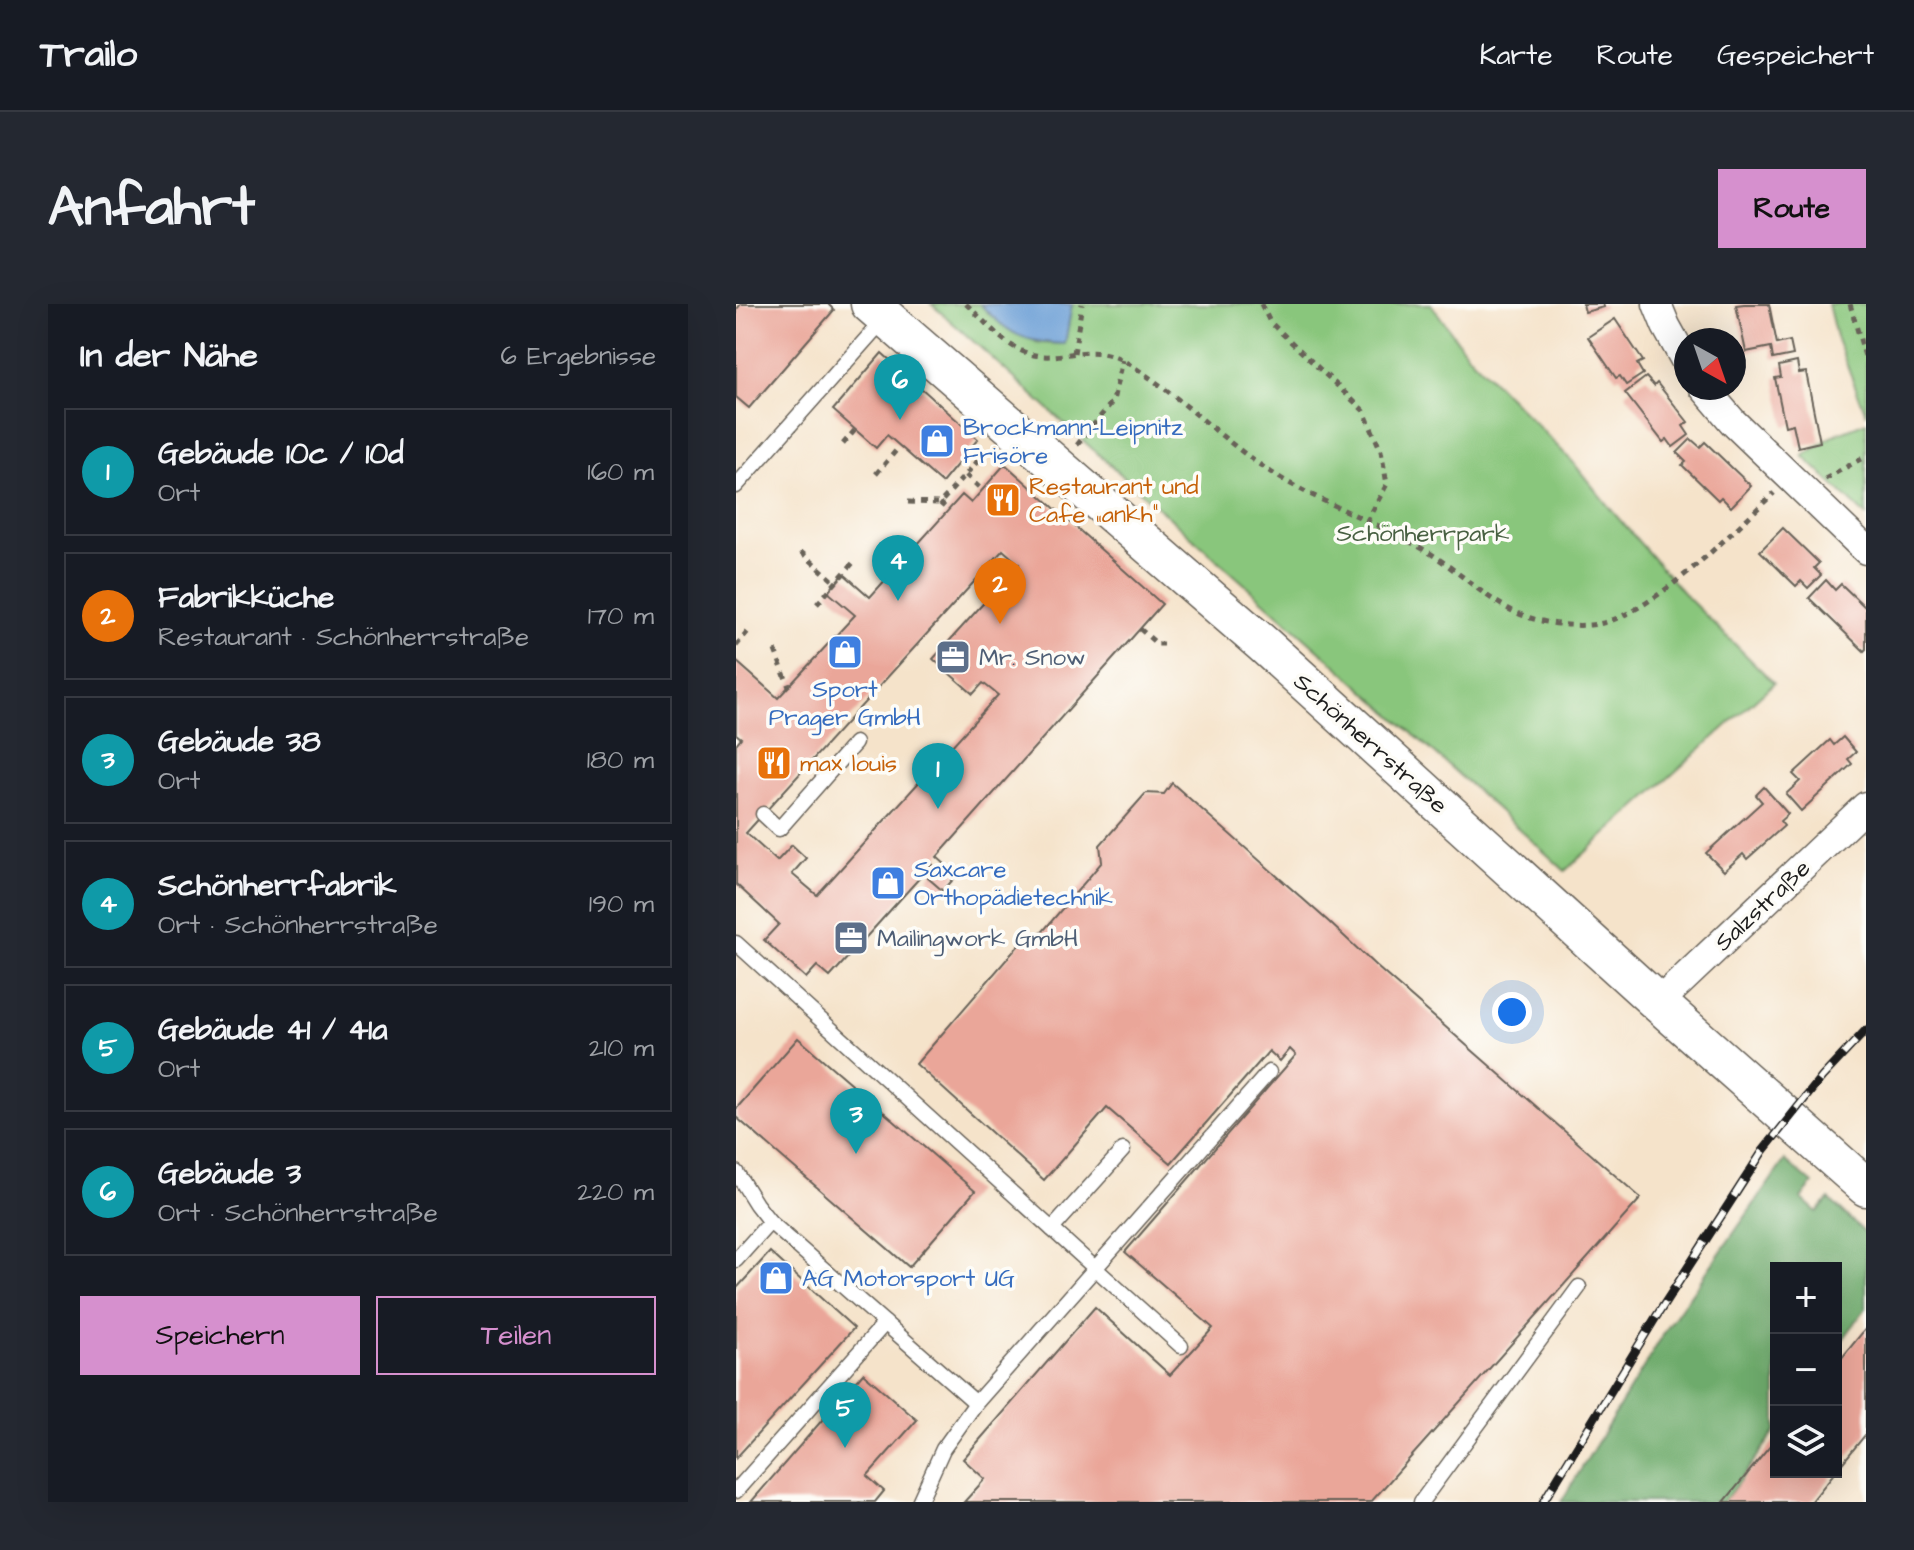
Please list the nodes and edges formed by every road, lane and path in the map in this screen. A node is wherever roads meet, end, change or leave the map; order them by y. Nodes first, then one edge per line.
1 (966, 304) edge
2 (1082, 304) edge
3 (1261, 304) edge
4 (1657, 304) edge
5 (1850, 304) edge
6 (878, 311) edge
7 (1674, 340) edge
8 (1074, 353) junction
9 (1122, 360) junction
10 (1866, 360) edge
11 (1714, 400) edge
12 (855, 430) dead end
13 (1081, 440) dead end
14 (843, 444) dead end
15 (900, 446) dead end
16 (967, 455) dead end
17 (1866, 456) edge
18 (876, 474) dead end
19 (966, 475) junction
20 (1791, 477) junction
21 (736, 486) edge
22 (982, 490) dead end
23 (908, 502) dead end
24 (940, 503) junction
25 (948, 510) dead end
26 (1367, 521) junction
27 (1866, 550) edge
28 (801, 552) dead end
29 (853, 563) dead end
30 (836, 583) junction
31 (817, 604) dead end
32 (750, 629) dead end
33 (1140, 629) dead end
34 (1163, 644) dead end
35 (736, 646) edge
36 (775, 650) dead end
37 (789, 687) dead end
38 (855, 743) dead end
39 (1866, 806) edge
40 (763, 814) dead end
41 (736, 943) edge
42 (1658, 1003) junction
43 (1269, 1072) dead end
44 (1123, 1150) dead end
45 (736, 1172) edge
46 (1866, 1187) edge
47 (770, 1222) junction
48 (1052, 1229) junction
49 (736, 1260) edge
50 (1096, 1268) junction
51 (1579, 1287) dead end
52 (885, 1323) junction
53 (1181, 1346) dead end
54 (976, 1403) junction
55 (736, 1491) edge
56 (919, 1499) edge
57 (1421, 1502) edge

1 - 8 path
2 - 8 path
3 - 26 path
4 - 7 street
5 - 10 path
6 - 21 lane
6 - 42 main road, Schönherrstraße
8 - 9 path
9 - 13 path
9 - 26 path
11 - 20 street
12 - 14 path
15 - 18 path
16 - 19 path
17 - 20 path
19 - 22 path
19 - 24 path
20 - 26 path
20 - 27 street
23 - 24 path
24 - 25 path
28 - 30 path
29 - 30 path
30 - 31 path
32 - 35 path
33 - 34 path
36 - 37 path
38 - 40 lane
39 - 42 street, Salzstraße
41 - 48 lane
42 - 46 main road, Schönherrstraße
43 - 50 lane
44 - 48 lane
45 - 47 lane
47 - 49 lane
47 - 52 lane
48 - 50 lane
50 - 53 lane
50 - 54 lane
51 - 57 lane
52 - 54 lane
52 - 55 lane
54 - 56 lane

